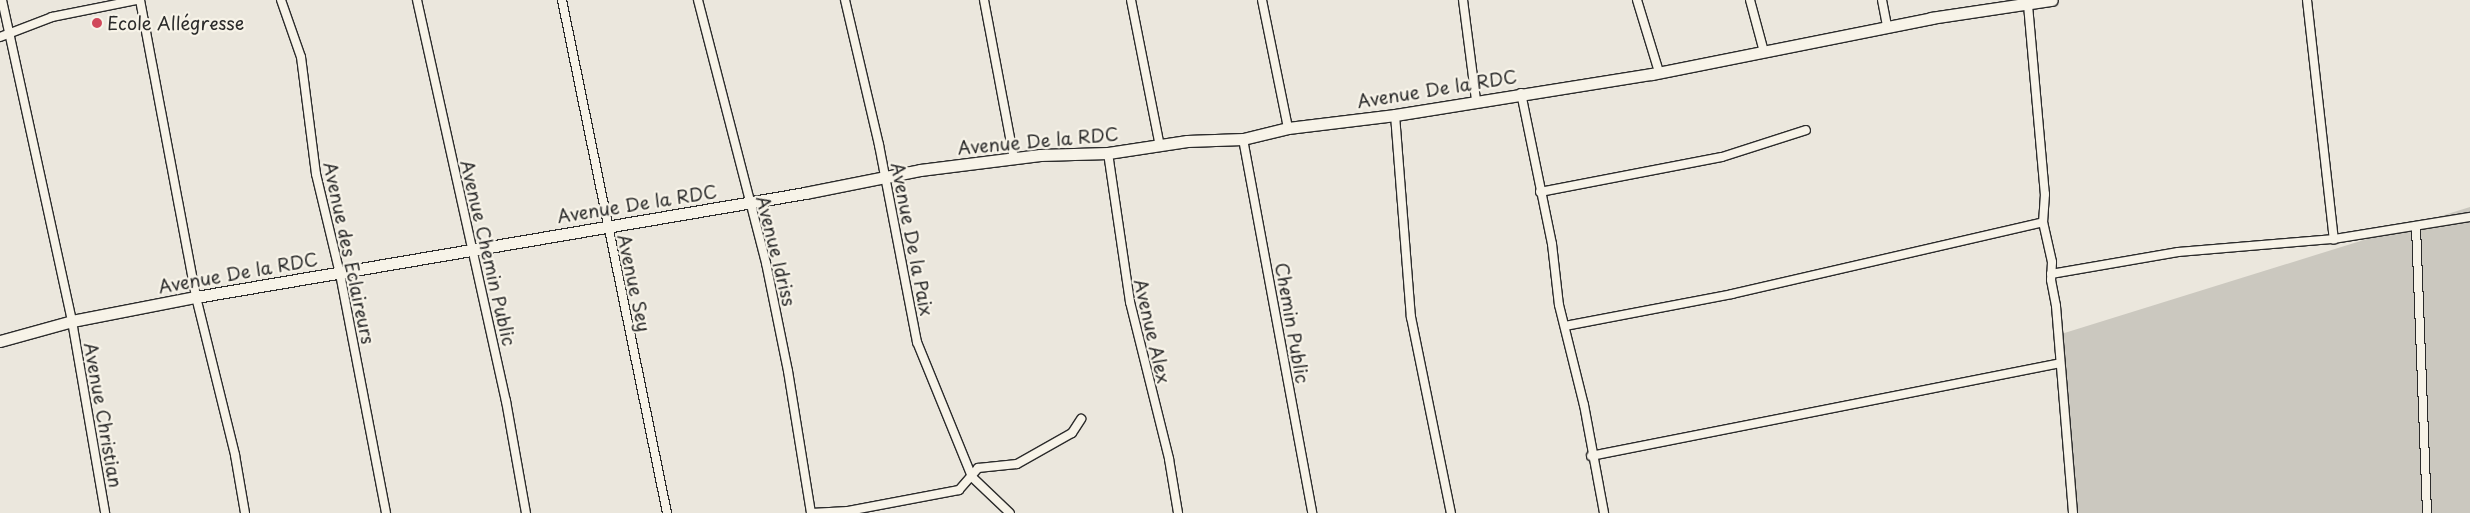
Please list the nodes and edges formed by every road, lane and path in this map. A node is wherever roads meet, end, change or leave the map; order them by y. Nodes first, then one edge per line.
1 (2, 0) edge
2 (138, 0) edge
3 (281, 0) edge
4 (417, 0) edge
5 (562, 0) edge
6 (698, 0) edge
7 (844, 0) edge
8 (984, 0) edge
9 (1131, 0) edge
10 (1262, 0) edge
11 (1463, 0) edge
12 (1637, 0) edge
13 (1750, 0) edge
14 (1882, 0) edge
15 (2052, 0) edge
16 (2307, 0) edge
17 (2009, 3) edge
18 (2028, 5) junction
19 (1887, 26) junction
20 (9, 32) junction
21 (0, 37) edge
22 (1764, 52) junction
23 (1659, 72) junction
24 (1521, 93) junction
25 (1476, 100) junction
26 (1394, 116) junction
27 (1288, 128) junction
28 (1806, 130) dead end
29 (1244, 139) junction
30 (1160, 146) junction
31 (1108, 153) junction
32 (1014, 159) junction
33 (885, 177) junction
34 (1540, 192) junction
35 (748, 203) junction
36 (2470, 217) edge
37 (2043, 222) junction
38 (607, 226) junction
39 (2416, 226) junction
40 (2334, 239) junction
41 (472, 249) junction
42 (340, 274) junction
43 (2051, 274) junction
44 (196, 297) junction
45 (72, 321) junction
46 (1565, 326) junction
47 (0, 340) edge
48 (2060, 363) junction
49 (1081, 419) dead end
50 (1591, 456) junction
51 (972, 477) junction
52 (2073, 512) edge
53 (105, 513) edge
54 (245, 513) edge
55 (386, 513) edge
56 (526, 513) edge
57 (667, 513) edge
58 (811, 513) edge
59 (1010, 513) edge
60 (1178, 513) edge
61 (1312, 513) edge
62 (1452, 513) edge
63 (1604, 513) edge
64 (2065, 513) edge
65 (2427, 513) edge

1 - 20 street, Avenue Christian
2 - 20 street
2 - 44 street
3 - 42 street, Avenue des Eclaireurs
4 - 41 street, Avenue Chemin Public
5 - 38 street, Avenue Sey
6 - 35 street, Avenue Idriss
7 - 33 street, Avenue De la Paix
8 - 32 street
9 - 30 street
10 - 27 street
11 - 25 street
12 - 23 street
13 - 22 street
14 - 19 street
15 - 18 street, Avenue De la RDC
16 - 40 street
17 - 18 street, Avenue De la RDC
17 - 19 street, Avenue De la RDC
18 - 37 street
19 - 22 street, Avenue De la RDC
20 - 21 street
20 - 45 street, Avenue Christian
22 - 23 street, Avenue De la RDC
23 - 24 street, Avenue De la RDC
24 - 25 street, Avenue De la RDC
24 - 34 street
25 - 26 street, Avenue De la RDC
26 - 27 street, Avenue De la RDC
26 - 62 street
27 - 29 street, Avenue De la RDC
28 - 34 street
29 - 30 street, Avenue De la RDC
29 - 61 street, Chemin Public
30 - 31 street, Avenue De la RDC
31 - 32 street, Avenue De la RDC
31 - 60 street, Avenue Alex
32 - 33 street, Avenue De la RDC
33 - 35 street, Avenue De la RDC
33 - 51 street, Avenue De la Paix
34 - 46 street
35 - 38 street, Avenue De la RDC
35 - 58 street, Avenue Idriss
36 - 39 street
37 - 43 street
37 - 46 street
38 - 41 street, Avenue De la RDC
38 - 57 street, Avenue Sey
39 - 40 street
39 - 65 street
40 - 43 street
41 - 42 street, Avenue De la RDC
41 - 56 street, Avenue Chemin Public
42 - 44 street, Avenue De la RDC
42 - 55 street, Avenue des Eclaireurs
43 - 48 street
44 - 45 street, Avenue De la RDC
44 - 54 street
45 - 47 street, Avenue De la RDC
45 - 53 street, Avenue Christian
46 - 50 street
48 - 50 street
48 - 52 street
49 - 51 street
50 - 63 street
51 - 58 street
51 - 59 street
52 - 64 street

